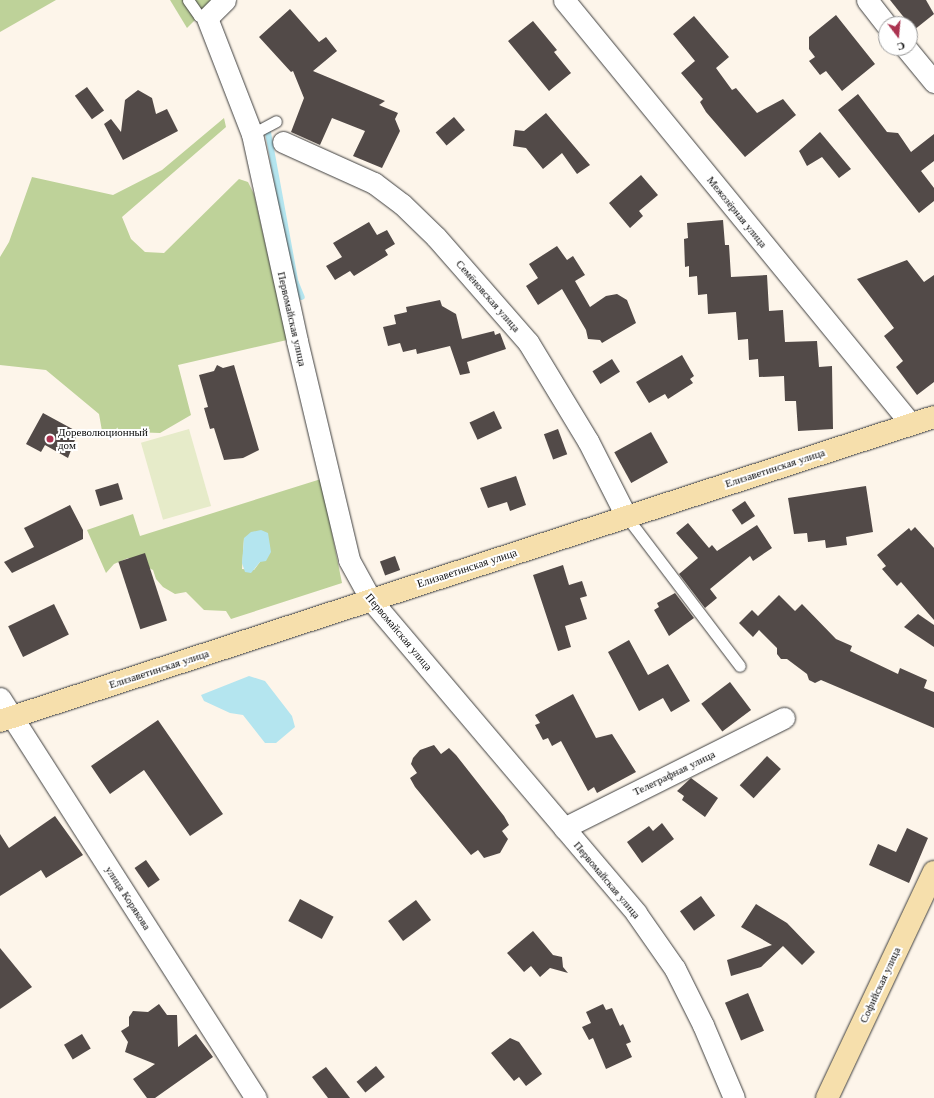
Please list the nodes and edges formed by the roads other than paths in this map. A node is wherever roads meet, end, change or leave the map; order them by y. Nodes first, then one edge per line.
1 (188, 0) edge
2 (226, 0) edge
3 (564, 0) edge
4 (866, 0) edge
5 (879, 16) edge
6 (207, 18) junction
7 (913, 56) edge
8 (934, 82) edge
9 (276, 121) dead end
10 (252, 134) junction
11 (283, 142) dead end
12 (934, 417) edge
13 (910, 424) junction
14 (626, 516) junction
15 (371, 600) junction
16 (740, 666) dead end
17 (0, 698) edge
18 (784, 718) dead end
19 (6, 719) edge
20 (564, 828) junction
21 (934, 872) edge
22 (256, 1098) edge
23 (734, 1098) edge
24 (827, 1098) edge

1 - 6 lane
2 - 6 street
3 - 13 street, Межозёрная улица
4 - 5 street
6 - 10 street, Первомайская улица
7 - 8 street
9 - 10 lane
10 - 15 street, Первомайская улица
11 - 14 street, Семёновская улица
12 - 13 street, Елизаветинская улица
13 - 14 street, Елизаветинская улица
14 - 15 street, Елизаветинская улица
14 - 16 lane
15 - 19 street, Елизаветинская улица
15 - 20 street, Первомайская улица
17 - 19 street, улица Корякова
18 - 20 street, Телеграфная улица
19 - 22 street, улица Корякова
20 - 23 street, Первомайская улица
21 - 24 street, Софийская улица

